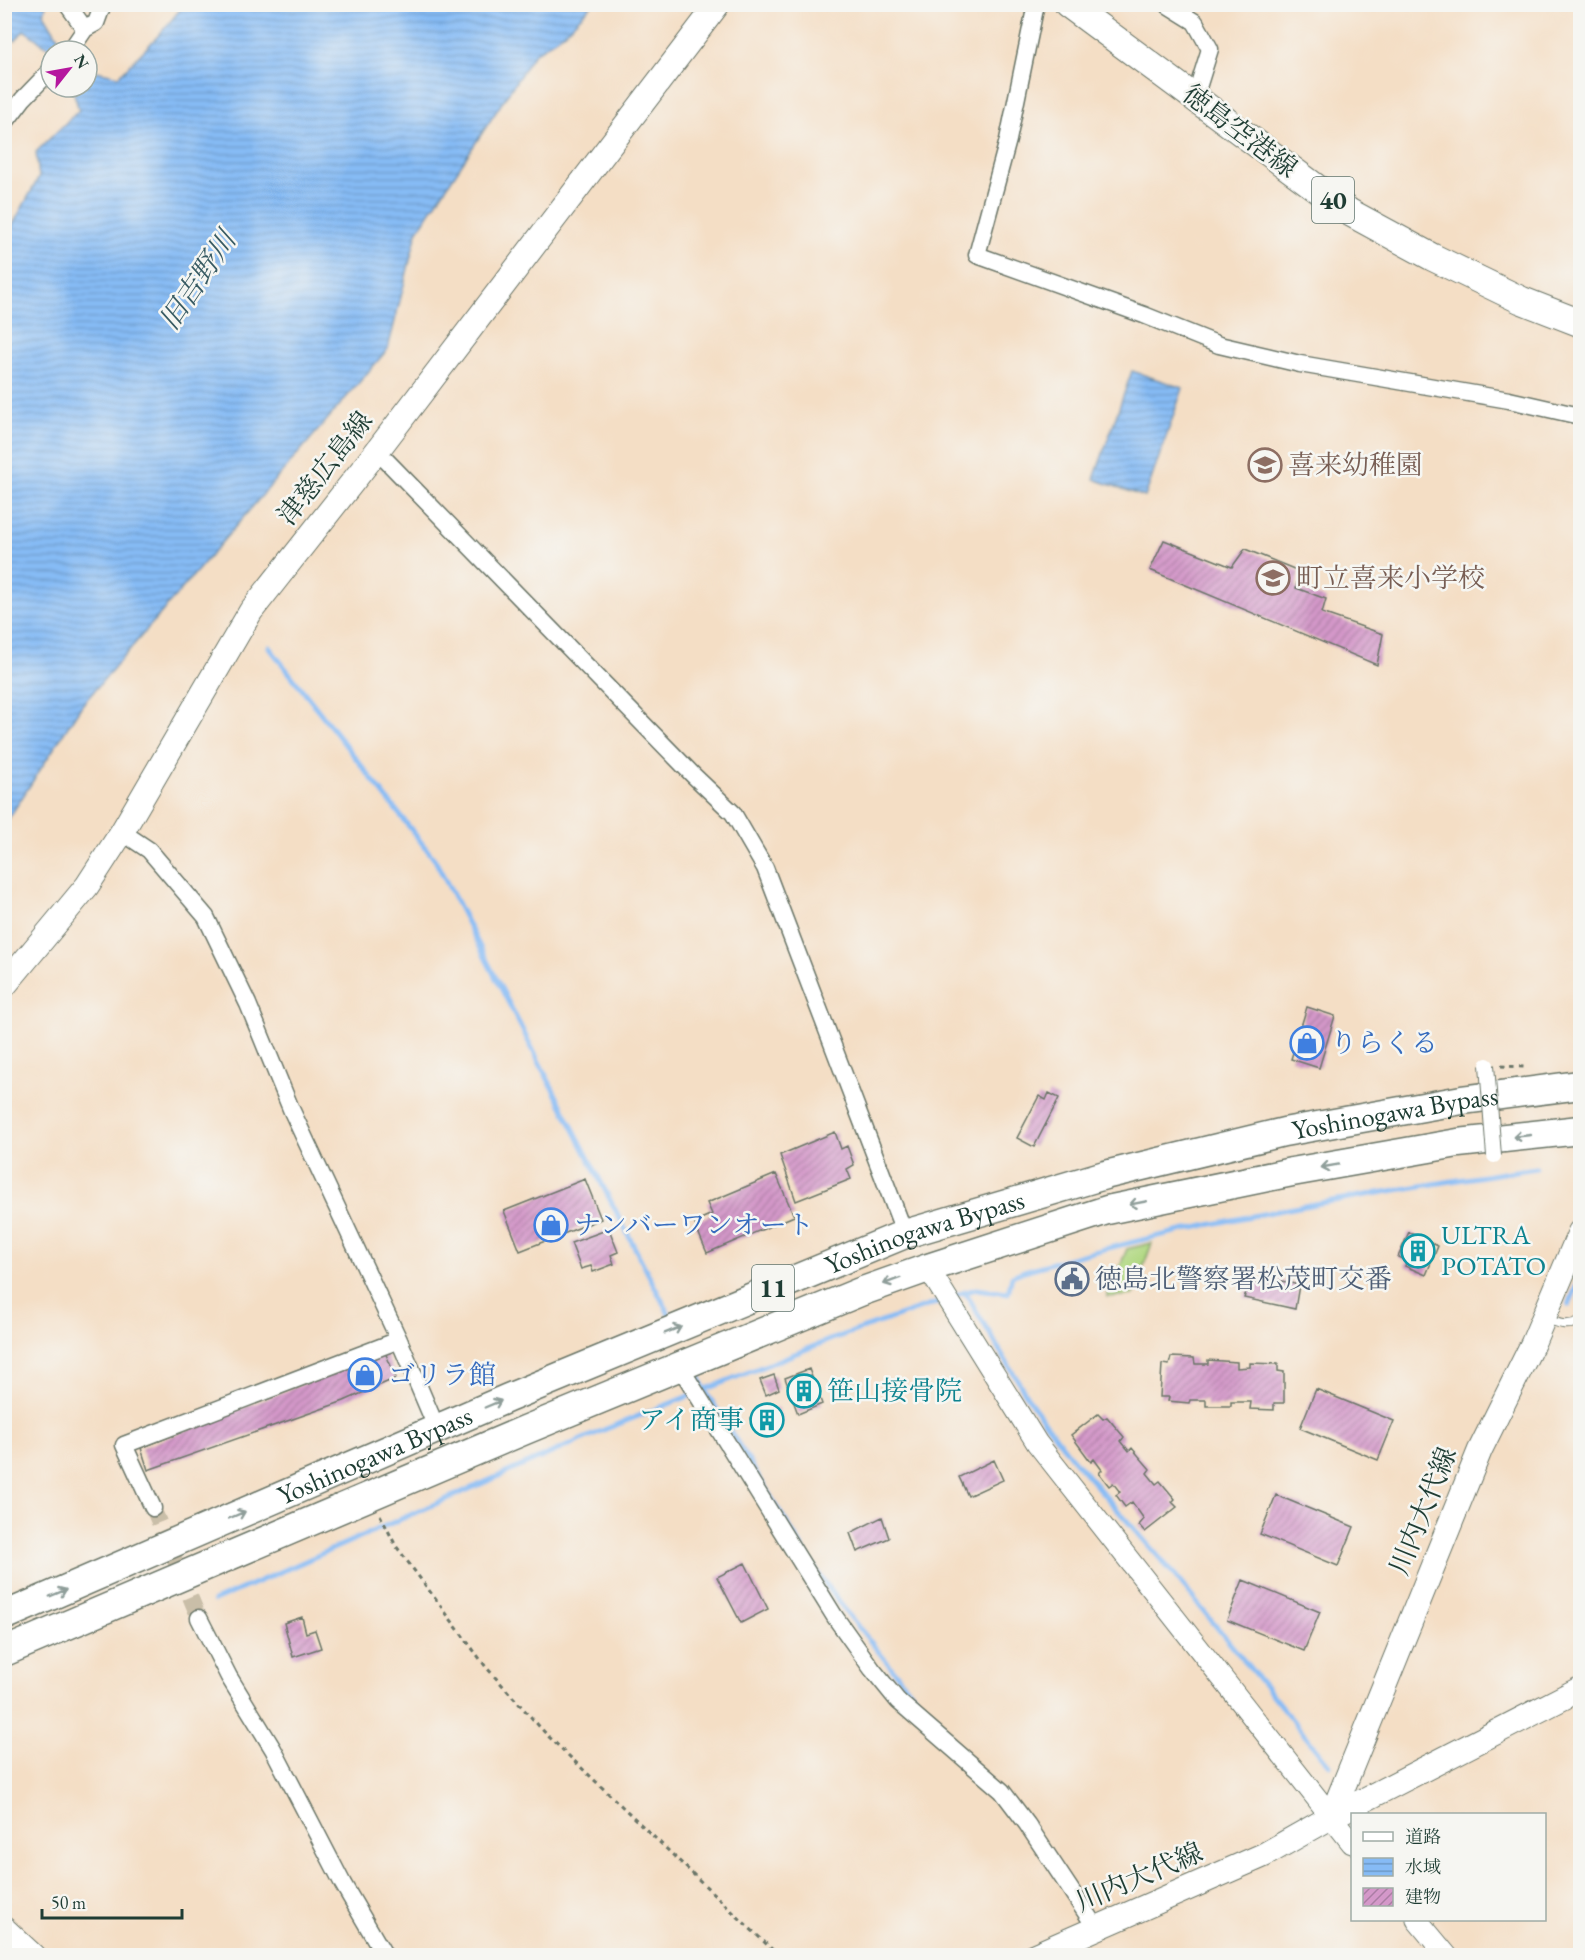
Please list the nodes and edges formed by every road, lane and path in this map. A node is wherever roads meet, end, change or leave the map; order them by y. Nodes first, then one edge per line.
1 (67, 4) edge
2 (103, 4) edge
3 (718, 4) edge
4 (1036, 4) edge
5 (1068, 4) edge
6 (1166, 4) edge
7 (85, 29) junction
8 (79, 39) edge
9 (39, 82) edge
10 (1195, 97) junction
11 (4, 124) edge
12 (1581, 323) edge
13 (1581, 416) edge
14 (377, 451) junction
15 (122, 832) junction
16 (4, 986) edge
17 (1487, 1065) joint
18 (1526, 1067) dead end
19 (1581, 1085) edge
20 (1581, 1130) edge
21 (1494, 1156) dead end
22 (1581, 1232) edge
23 (905, 1234) junction
24 (928, 1268) junction
25 (1544, 1318) junction
26 (1581, 1321) edge
27 (399, 1340) junction
28 (680, 1367) junction
29 (437, 1429) junction
30 (372, 1497) junction
31 (153, 1508) tunnel mouth
32 (4, 1616) edge
33 (199, 1618) tunnel mouth
34 (4, 1652) edge
35 (1581, 1689) edge
36 (1330, 1817) junction
37 (1351, 1841) edge
38 (1418, 1921) edge
39 (1096, 1928) junction
40 (4, 1929) edge
41 (33, 1956) edge
42 (385, 1956) edge
43 (779, 1956) edge
44 (1033, 1956) edge
45 (1447, 1956) edge

1 - 7 street
2 - 7 street
3 - 14 main road, 津慈広島線
4 - 13 street
5 - 10 main road, 徳島空港線 / 40
6 - 10 street
7 - 8 street
9 - 11 street
10 - 12 main road, 徳島空港線 / 40
14 - 15 main road, 津慈広島線
14 - 23 street
15 - 16 main road, 津慈広島線
15 - 27 street
17 - 18 path
17 - 21 street, bridge
19 - 23 highway, Yoshinogawa Bypass / 11
20 -> 24 highway, Yoshinogawa Bypass / 11
22 - 25 main road, 川内大代線
29 -> 23 highway, Yoshinogawa Bypass / 11
24 -> 28 highway, Yoshinogawa Bypass / 11
24 - 36 street
25 - 26 lane
25 - 36 main road, 川内大代線
27 - 29 street
27 - 31 street
28 - 30 highway, Yoshinogawa Bypass / 11
28 - 39 street
32 -> 29 highway, Yoshinogawa Bypass / 11
30 - 34 highway, Yoshinogawa Bypass / 11
30 - 43 path
33 - 42 street
35 - 36 main road, 川内大代線
36 - 37 street
36 - 39 main road, 川内大代線
38 - 45 street
39 - 44 main road, 川内大代線
40 - 41 main road

